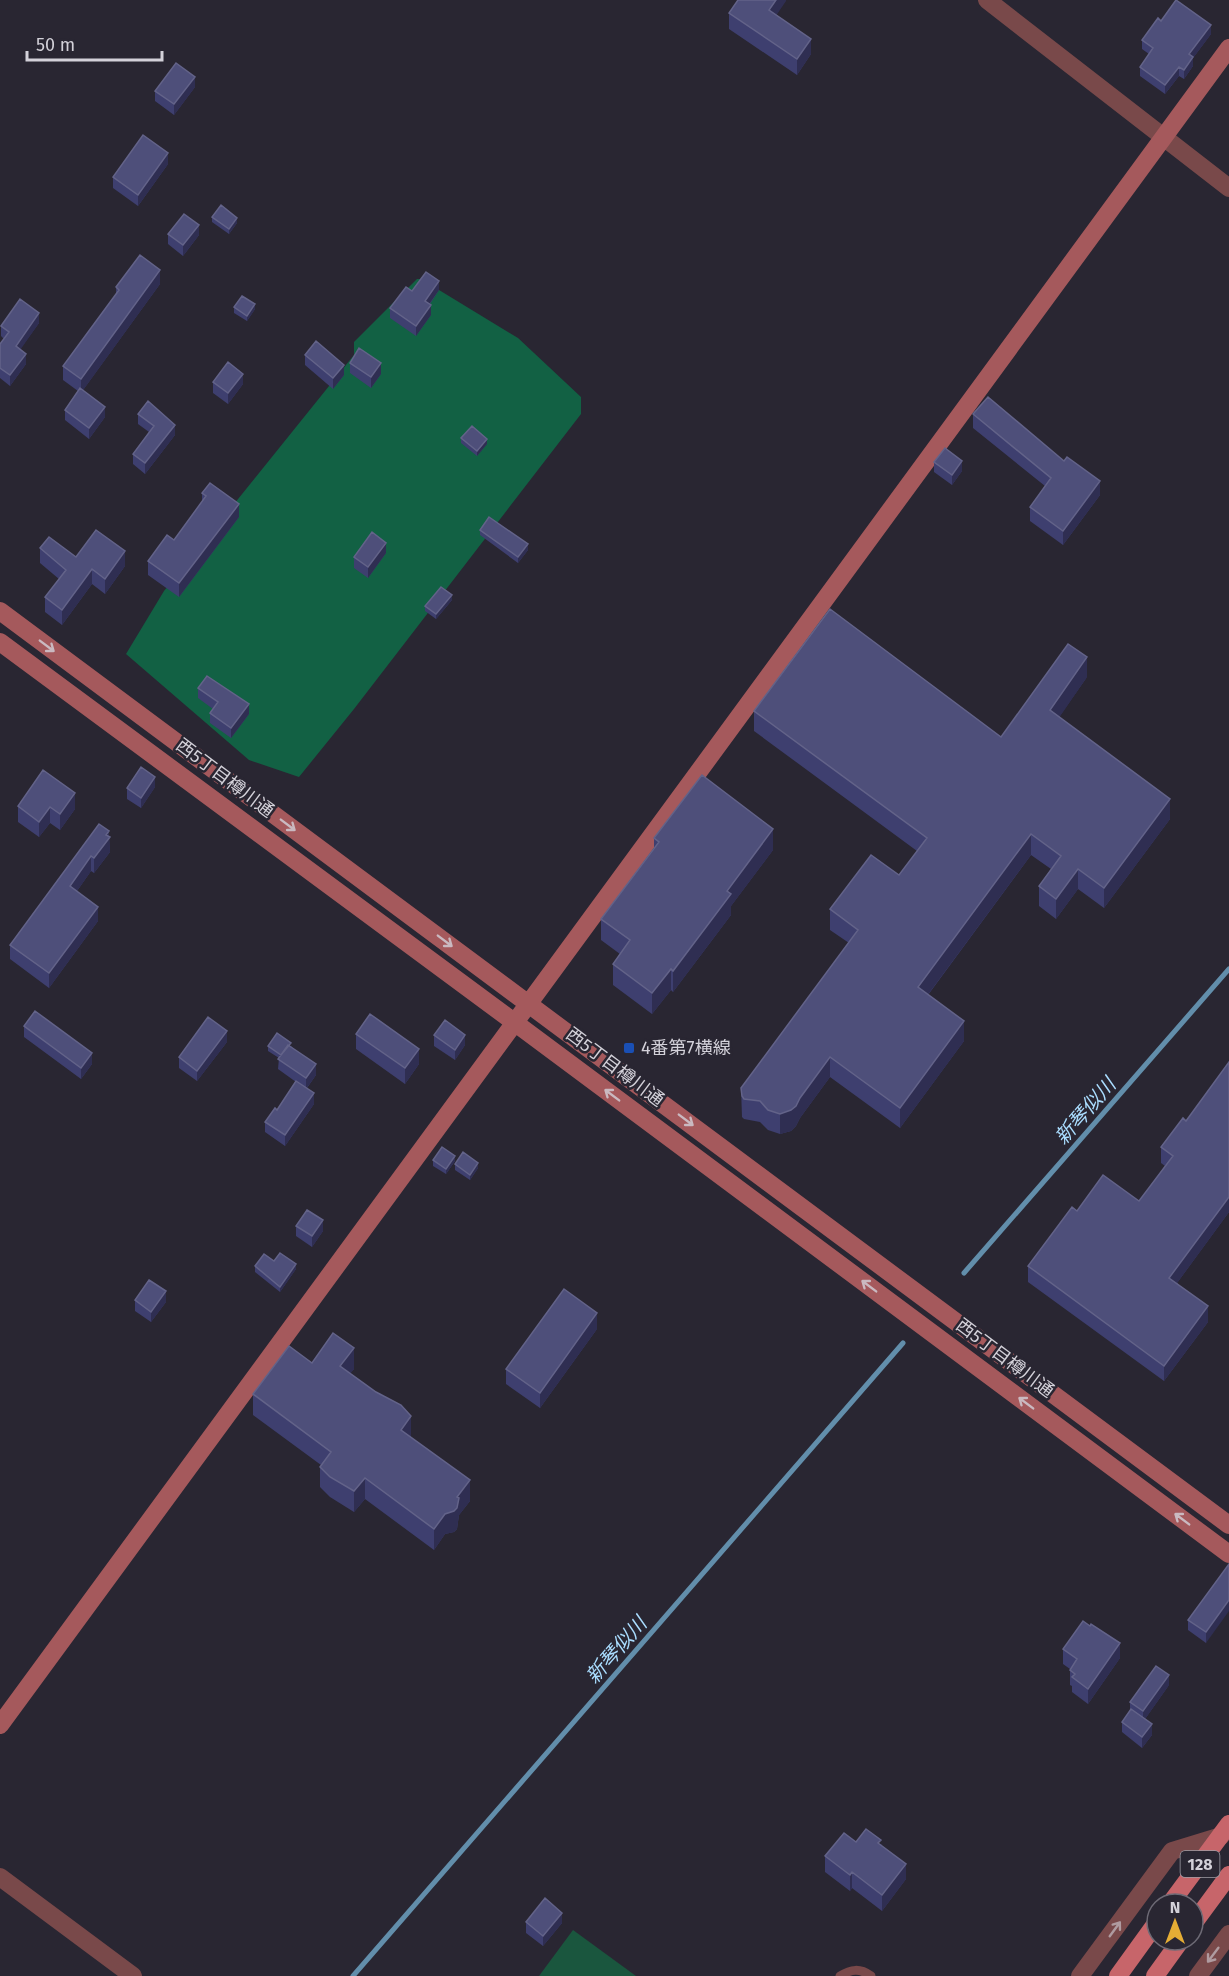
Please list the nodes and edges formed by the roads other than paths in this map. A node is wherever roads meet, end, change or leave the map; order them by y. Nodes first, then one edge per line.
1 (987, 0) edge
2 (1229, 48) edge
3 (1163, 137) junction
4 (1229, 188) edge
5 (0, 611) edge
6 (0, 642) edge
7 (528, 1003) junction
8 (514, 1022) junction
9 (1229, 1525) edge
10 (1229, 1554) edge
11 (0, 1725) edge
12 (1225, 1830) edge
13 (1229, 1875) edge
14 (0, 1877) edge
15 (1179, 1892) edge
16 (1205, 1908) edge
17 (1229, 1934) edge
18 (1145, 1939) edge
19 (1172, 1952) edge
20 (133, 1976) edge
21 (840, 1976) edge
22 (871, 1976) edge
23 (1080, 1976) edge
24 (1118, 1976) edge
25 (1155, 1976) edge
26 (1198, 1976) edge

1 - 3 street
2 - 3 main road
3 - 4 street
3 - 7 main road
5 -> 7 main road, 西5丁目樽川通
6 - 8 main road, 西5丁目樽川通
7 - 8 main road
7 -> 9 main road, 西5丁目樽川通
10 -> 8 main road, 西5丁目樽川通
8 - 11 main road
12 - 15 main road, 128
23 -> 12 street
13 - 16 main road, 128
14 - 20 street
17 -> 26 street
18 - 24 main road
19 - 25 main road
21 - 22 lane

